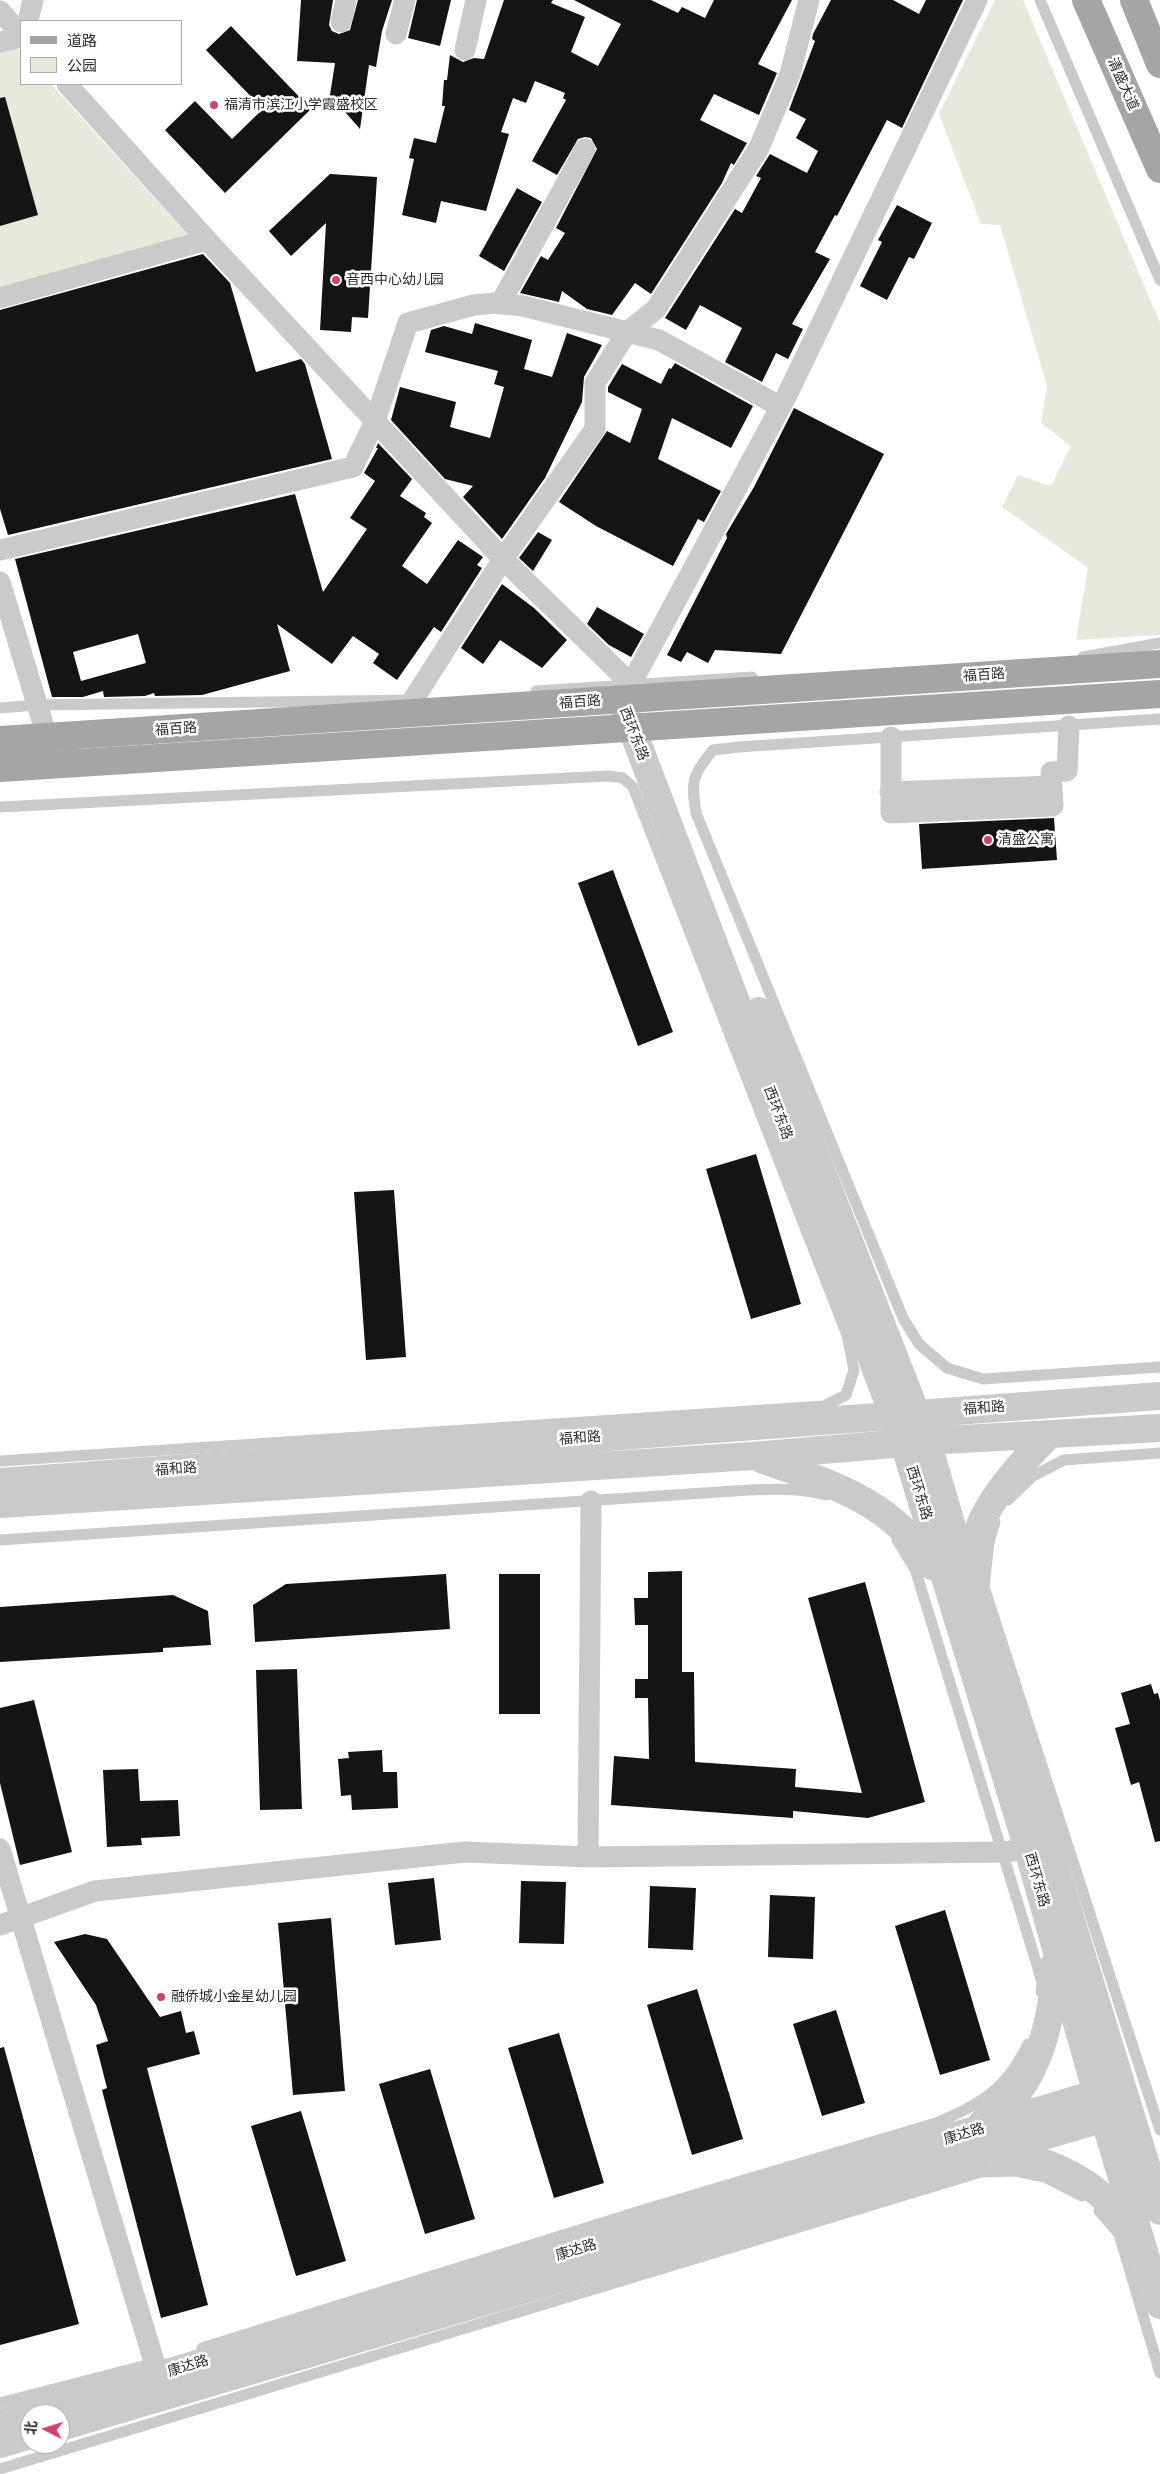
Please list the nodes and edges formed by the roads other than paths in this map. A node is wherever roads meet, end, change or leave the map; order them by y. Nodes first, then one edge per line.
1 (33, 0) edge
2 (346, 0) edge
3 (405, 0) edge
4 (476, 0) edge
5 (809, 0) edge
6 (977, 0) edge
7 (1040, 0) edge
8 (1086, 0) edge
9 (1134, 0) edge
10 (0, 11) edge
11 (28, 20) edge
12 (341, 22) dead end
13 (20, 34) edge
14 (396, 34) dead end
15 (20, 35) edge
16 (0, 42) edge
17 (465, 50) dead end
18 (1160, 64) edge
19 (67, 85) edge
20 (585, 149) dead end
21 (1160, 169) edge
22 (207, 240) junction
23 (1160, 280) edge
24 (0, 298) edge
25 (500, 304) junction
26 (627, 332) junction
27 (780, 407) junction
28 (376, 421) junction
29 (0, 550) edge
30 (503, 559) junction
31 (0, 582) edge
32 (1160, 644) edge
33 (1074, 657) dead end
34 (1160, 664) edge
35 (759, 677) dead end
36 (522, 692) dead end
37 (1160, 694) edge
38 (631, 695) junction
39 (1122, 696) junction
40 (423, 699) joint
41 (36, 704) junction
42 (1160, 704) edge
43 (0, 708) edge
44 (1160, 719) edge
45 (1070, 726) junction
46 (640, 727) junction
47 (47, 737) junction
48 (891, 737) junction
49 (0, 740) edge
50 (0, 768) edge
51 (0, 808) edge
52 (1160, 1368) edge
53 (1160, 1396) edge
54 (905, 1413) junction
55 (1160, 1428) edge
56 (1049, 1435) junction
57 (916, 1442) junction
58 (1160, 1453) edge
59 (753, 1456) junction
60 (0, 1461) edge
61 (0, 1482) edge
62 (591, 1501) junction
63 (0, 1504) edge
64 (0, 1540) edge
65 (949, 1593) junction
66 (980, 1624) junction
67 (0, 1849) edge
68 (1016, 1850) junction
69 (588, 1857) junction
70 (20, 1916) junction
71 (0, 1925) edge
72 (1054, 1938) junction
73 (1113, 2102) junction
74 (1160, 2130) edge
75 (977, 2142) junction
76 (1156, 2183) edge
77 (1160, 2210) edge
78 (1143, 2249) junction
79 (1160, 2305) edge
80 (192, 2351) dead end
81 (159, 2366) junction
82 (1160, 2373) edge
83 (0, 2403) edge
84 (57, 2404) edge
85 (20, 2417) edge
86 (70, 2423) edge
87 (0, 2424) edge
88 (20, 2438) edge
89 (0, 2444) edge
90 (0, 2469) edge

1 - 11 street
2 - 12 street
3 - 14 street
4 - 17 street
5 - 26 street
6 - 27 street
7 - 23 lane
8 - 21 main road, 清盛大道
9 - 18 main road
10 - 13 street
15 - 16 street
19 - 22 street
20 - 25 street
22 - 24 street
22 - 28 street
25 - 26 street
25 - 28 street
26 - 27 street
26 - 30 street
27 - 38 street
28 - 29 street
28 - 30 street
30 - 38 street
30 - 40 street
31 - 41 street
32 - 33 lane
34 - 38 main road, 福百路
35 - 38 lane
36 - 38 lane
37 - 39 main road, 福百路
38 - 46 street, 西环东路
38 - 47 main road, 福百路
39 - 42 main road
39 - 46 main road, 福百路
40 - 41 lane
41 - 43 lane
41 - 47 street
44 - 45 lane
45 - 48 lane
45 - 48 street
46 - 50 main road, 福百路
46 - 54 street, 西环东路
47 - 49 main road, 福百路
48 - 52 lane
51 - 60 lane
53 - 54 street, 福和路
54 - 57 street, 西环东路
54 - 61 street, 福和路
55 - 56 street, 福和路
56 - 57 street, 福和路
56 - 66 street
57 - 59 street, 福和路
57 - 65 street, 西环东路
57 - 66 street, 西环东路
58 - 74 lane
59 - 63 street, 福和路
59 - 65 street
62 - 64 lane
62 - 68 lane
62 - 69 street
65 - 68 street, 西环东路
66 - 73 street, 西环东路
67 - 70 street
68 - 69 street
68 - 72 street, 西环东路
68 - 80 lane
69 - 70 street
70 - 71 street
70 - 81 street
72 - 73 street, 西环东路
72 - 75 street
73 - 75 street, 康达路
73 - 76 street, 西环东路
73 - 78 street, 西环东路
75 - 78 street
75 - 81 street, 康达路
75 - 86 street, 康达路
76 - 77 street, 西环东路
78 - 79 street, 西环东路
81 - 83 lane
81 - 84 street, 康达路
82 - 90 lane
85 - 87 street, 康达路
88 - 89 street

